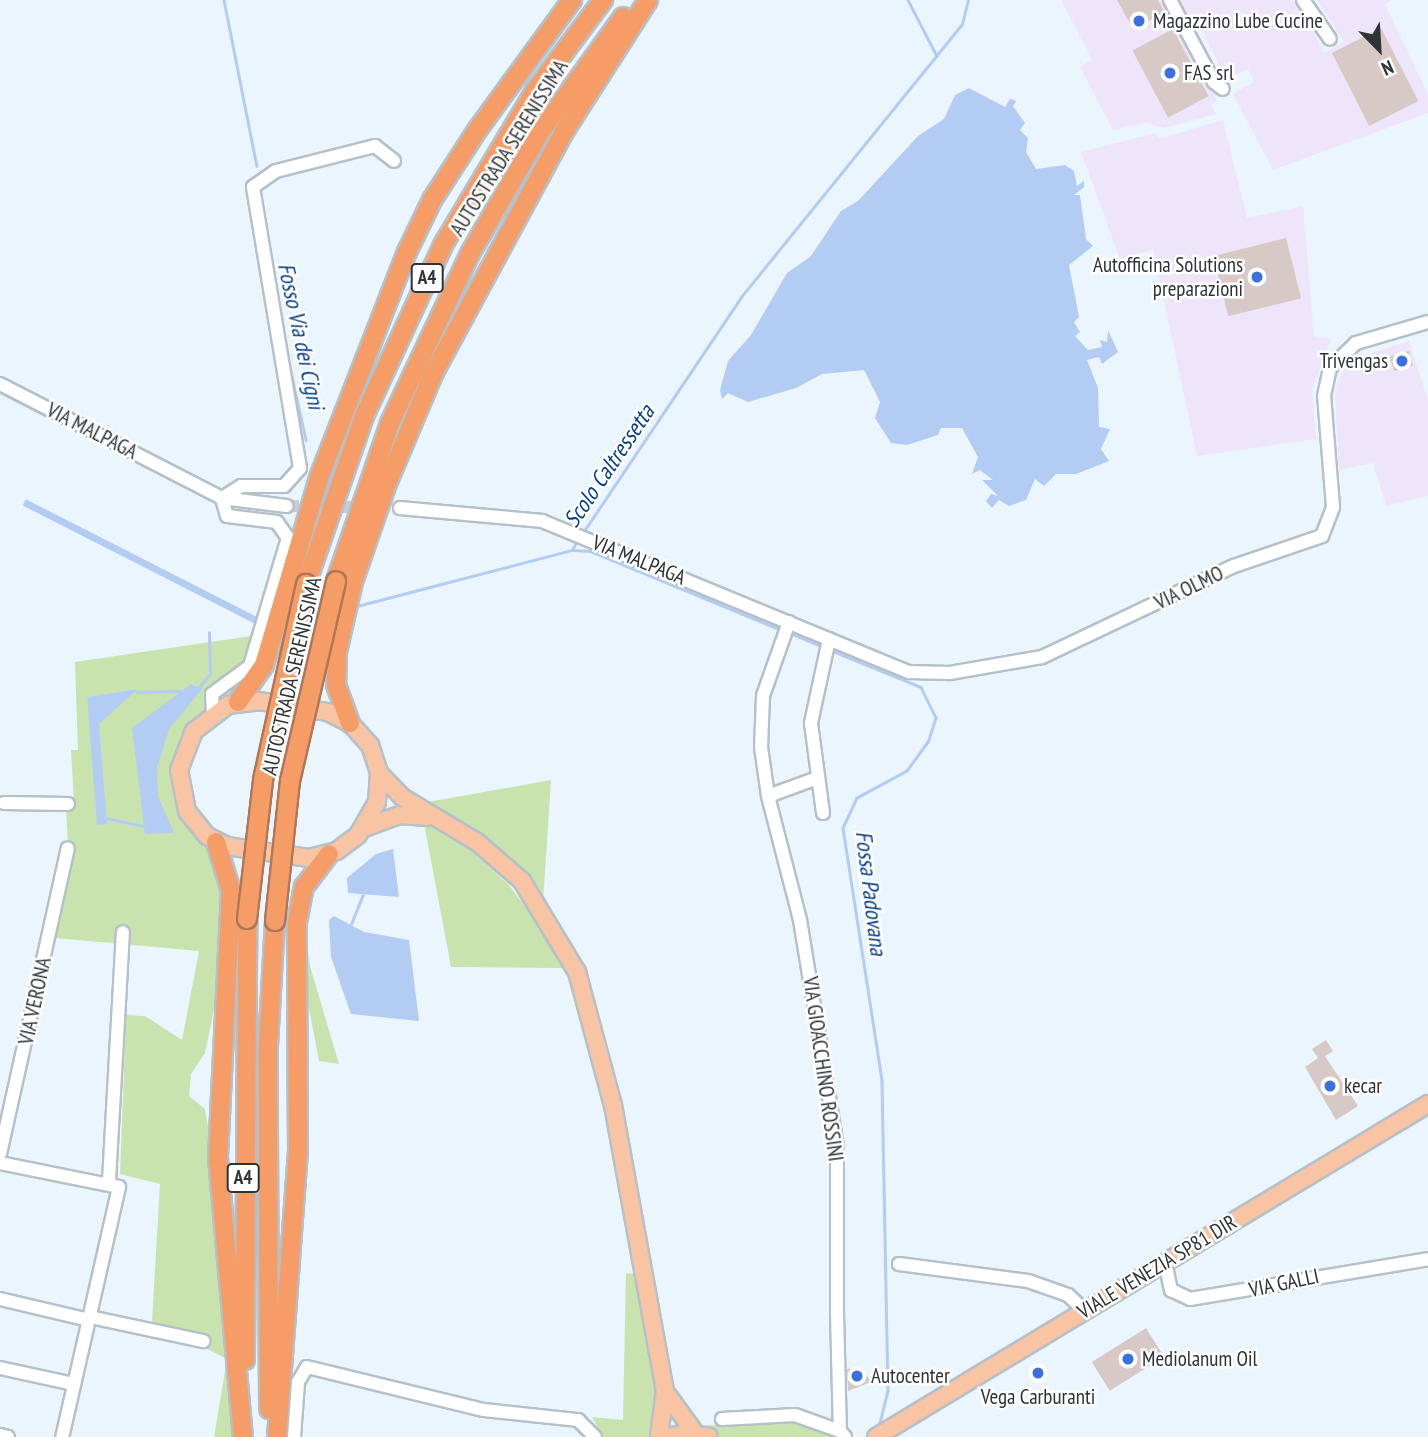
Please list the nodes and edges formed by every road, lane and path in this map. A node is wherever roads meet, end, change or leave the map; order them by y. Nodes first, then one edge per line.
1 (572, 0) edge
2 (603, 0) edge
3 (636, 0) edge
4 (648, 0) edge
5 (1170, 0) edge
6 (1303, 0) edge
7 (1330, 39) dead end
8 (1223, 89) dead end
9 (394, 161) dead end
10 (1428, 322) edge
11 (0, 384) edge
12 (222, 498) junction
13 (287, 506) tunnel mouth
14 (401, 508) tunnel mouth
15 (344, 581) junction
16 (273, 608) junction
17 (787, 628) junction
18 (264, 639) junction
19 (827, 645) junction
20 (238, 702) junction
21 (213, 713) junction
22 (350, 723) junction
23 (379, 772) junction
24 (815, 779) junction
25 (768, 796) junction
26 (4, 803) dead end
27 (68, 804) dead end
28 (823, 813) dead end
29 (449, 824) junction
30 (364, 828) junction
31 (216, 842) junction
32 (68, 848) dead end
33 (329, 854) junction
34 (123, 932) dead end
35 (1428, 1104) edge
36 (0, 1154) edge
37 (0, 1163) edge
38 (109, 1181) junction
39 (1428, 1259) edge
40 (1165, 1262) junction
41 (899, 1264) dead end
42 (0, 1299) edge
43 (1085, 1311) junction
44 (90, 1318) junction
45 (203, 1341) dead end
46 (0, 1368) edge
47 (74, 1384) junction
48 (665, 1391) junction
49 (722, 1419) dead end
50 (843, 1434) edge
51 (881, 1434) edge
52 (0, 1435) edge
53 (702, 1435) edge
54 (8, 1437) edge
55 (62, 1437) edge
56 (244, 1437) edge
57 (269, 1437) edge
58 (277, 1437) edge
59 (294, 1437) edge
60 (595, 1437) edge
61 (659, 1437) edge
62 (668, 1437) edge

1 - 16 highway
2 - 56 highway, AUTOSTRADA SERENISSIMA / A4, bridge
3 - 15 highway, AUTOSTRADA SERENISSIMA / A4
4 - 15 highway
5 - 8 street
6 - 7 street
9 - 12 street
10 - 19 street, VIA OLMO
11 - 12 street, VIA MALPAGA
12 - 13 street, VIA MALPAGA
12 - 16 street, VIA MALPAGA
14 - 17 street, VIA MALPAGA
15 - 22 highway
15 - 57 highway, AUTOSTRADA SERENISSIMA / A4, bridge
16 - 18 highway
17 - 19 street, VIA OLMO
17 - 25 street, VIA GIOACCHINO ROSSINI
18 - 20 highway
18 - 21 street
19 - 24 street
20 - 21 main road
20 - 22 main road
21 - 31 main road
22 - 23 main road
23 - 29 main road
23 - 30 main road
24 - 25 street
24 - 28 street
25 - 50 street, VIA GIOACCHINO ROSSINI
26 - 27 street
29 - 30 main road
29 - 48 main road
30 - 33 main road
31 - 33 main road
31 - 56 highway
32 - 36 street, VIA VERONA
33 - 58 highway
34 - 38 street
35 - 40 main road, VIALE VENEZIA SP81 DIR
37 - 38 street
38 - 44 street
39 - 40 street, VIA GALLI
40 - 43 main road, VIALE VENEZIA SP81 DIR
41 - 43 street
42 - 44 street
43 - 51 main road, VIALE VENEZIA SP81 DIR
44 - 45 street
44 - 47 street
46 - 47 street
47 - 55 street
48 - 53 main road
48 - 61 main road
49 - 50 street, VIA GIOACCHINO ROSSINI
52 - 54 street
53 - 62 main road
59 - 60 street

